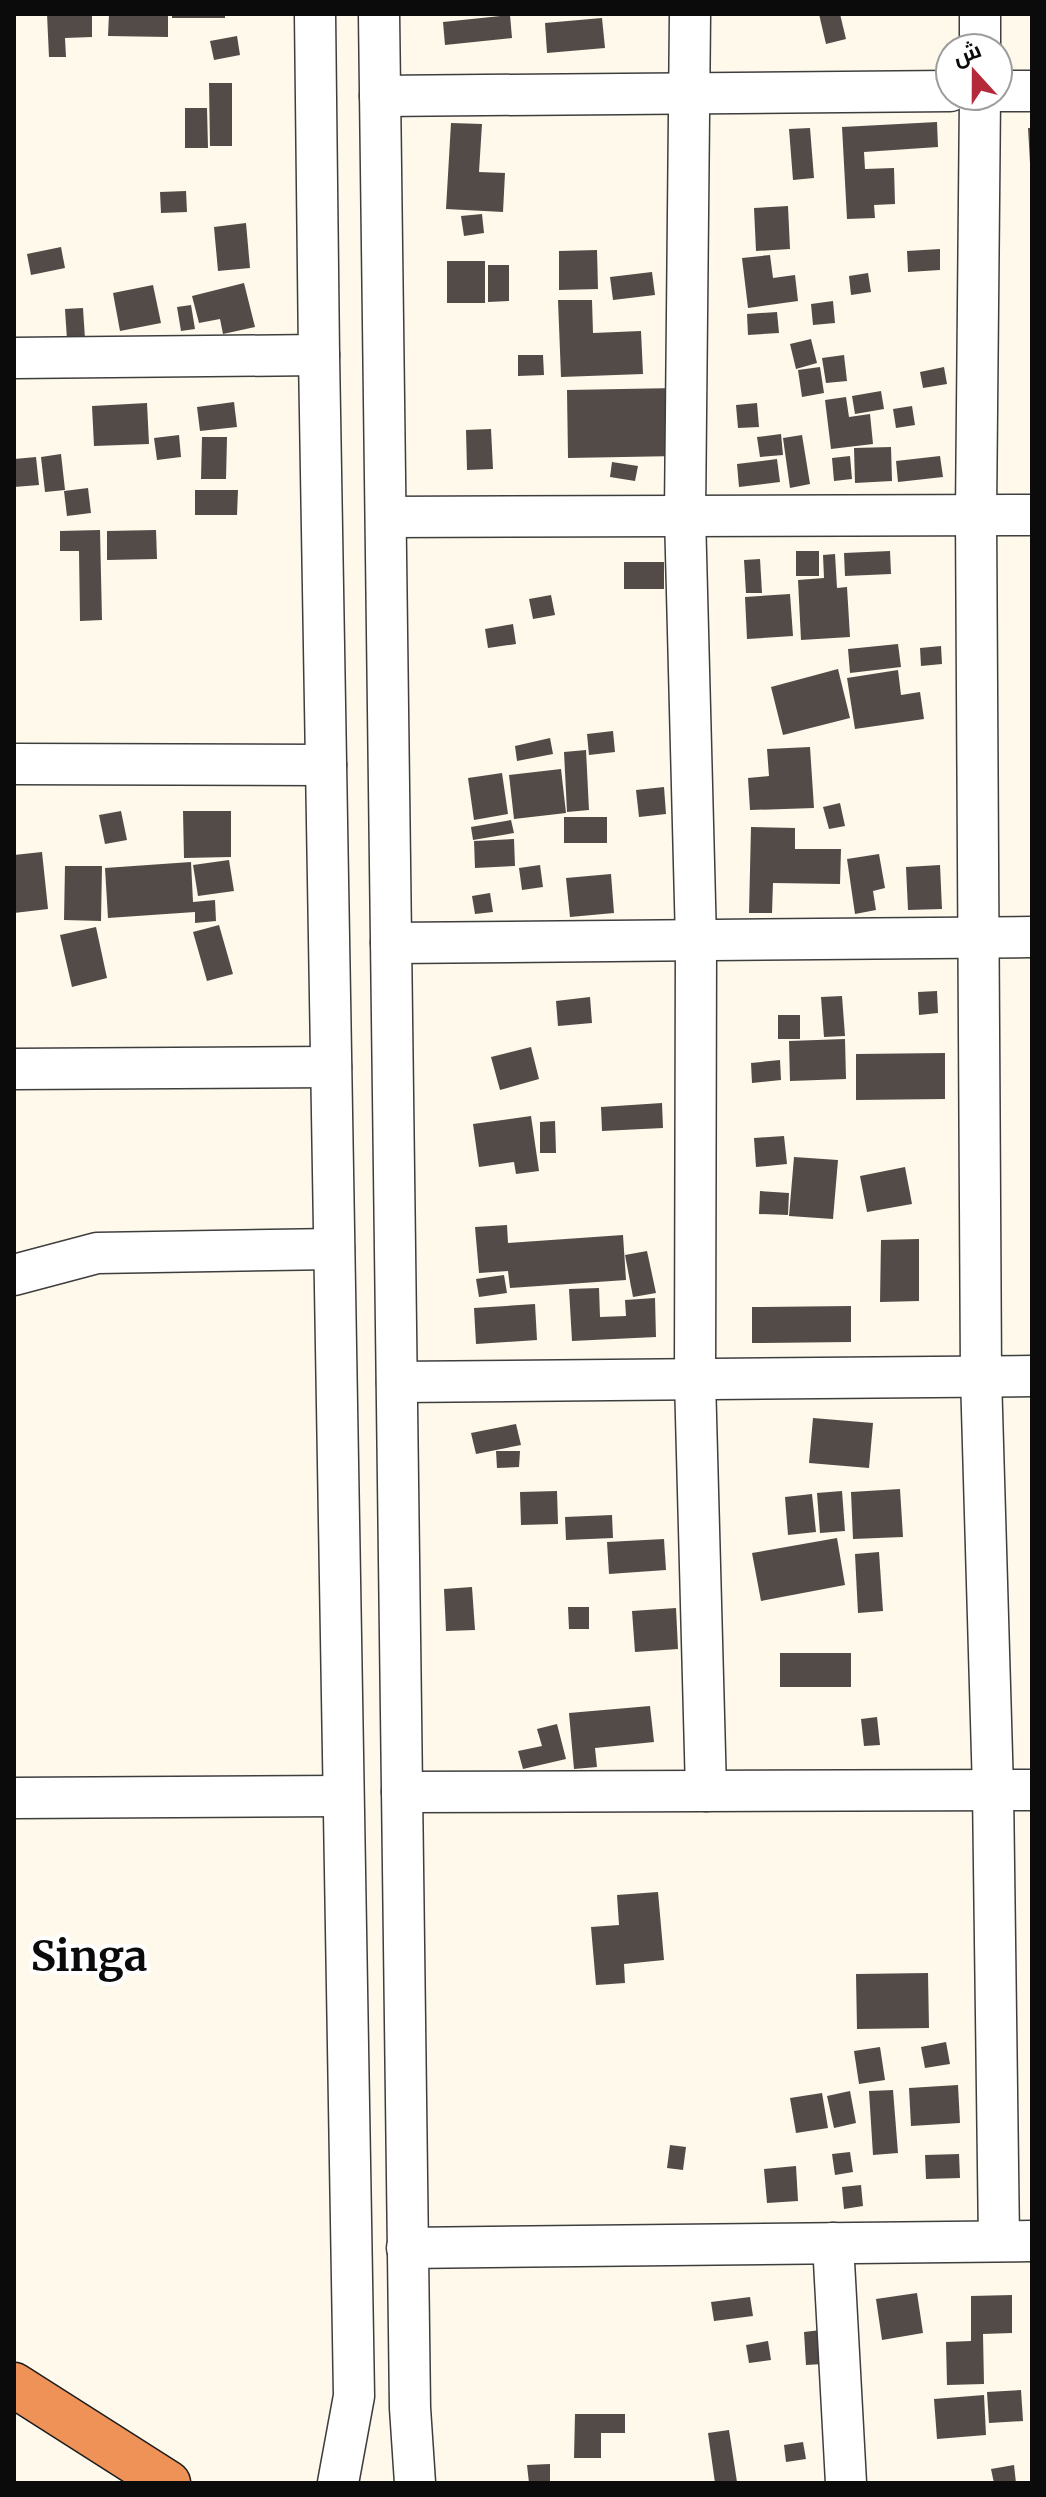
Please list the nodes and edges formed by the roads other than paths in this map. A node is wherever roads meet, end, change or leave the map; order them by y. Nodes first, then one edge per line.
1 (315, 14) edge
2 (379, 14) edge
3 (690, 14) edge
4 (934, 91) edge
5 (690, 93) junction
6 (380, 96) junction
7 (980, 112) edge
8 (319, 355) junction
9 (14, 358) edge
10 (976, 514) junction
11 (685, 515) junction
12 (1032, 515) edge
13 (386, 517) junction
14 (14, 764) edge
15 (326, 765) junction
16 (1032, 937) edge
17 (978, 938) junction
18 (696, 941) junction
19 (391, 943) junction
20 (331, 1067) junction
21 (14, 1069) edge
22 (334, 1249) junction
23 (14, 1275) edge
24 (981, 1376) junction
25 (1032, 1376) edge
26 (695, 1379) junction
27 (397, 1382) junction
28 (993, 1790) junction
29 (1032, 1790) edge
30 (706, 1791) junction
31 (402, 1792) junction
32 (343, 1796) junction
33 (14, 1798) edge
34 (1015, 2241) edge
35 (833, 2243) junction
36 (407, 2248) junction
37 (14, 2385) edge
38 (168, 2483) edge
39 (338, 2483) edge
40 (415, 2483) edge
41 (846, 2483) edge

1 - 8 street
2 - 6 street
3 - 5 street
4 - 5 street
5 - 6 street
5 - 11 street
6 - 13 street
7 - 10 street
8 - 9 street
8 - 15 street
10 - 11 street
10 - 12 street
10 - 17 street
11 - 13 street
11 - 18 street
13 - 19 street
14 - 15 street
15 - 20 street
16 - 17 street
17 - 18 street
17 - 24 street
18 - 19 street
18 - 26 street
19 - 27 street
20 - 21 street
20 - 22 street
22 - 23 street
22 - 32 street
24 - 25 street
24 - 26 street
24 - 28 street
26 - 27 street
26 - 30 street
27 - 31 street
28 - 29 street
28 - 30 street
28 - 34 street
30 - 31 street
31 - 36 street
32 - 33 street
32 - 39 street
34 - 35 street
35 - 36 street
35 - 41 street
36 - 40 street
37 - 38 highway

